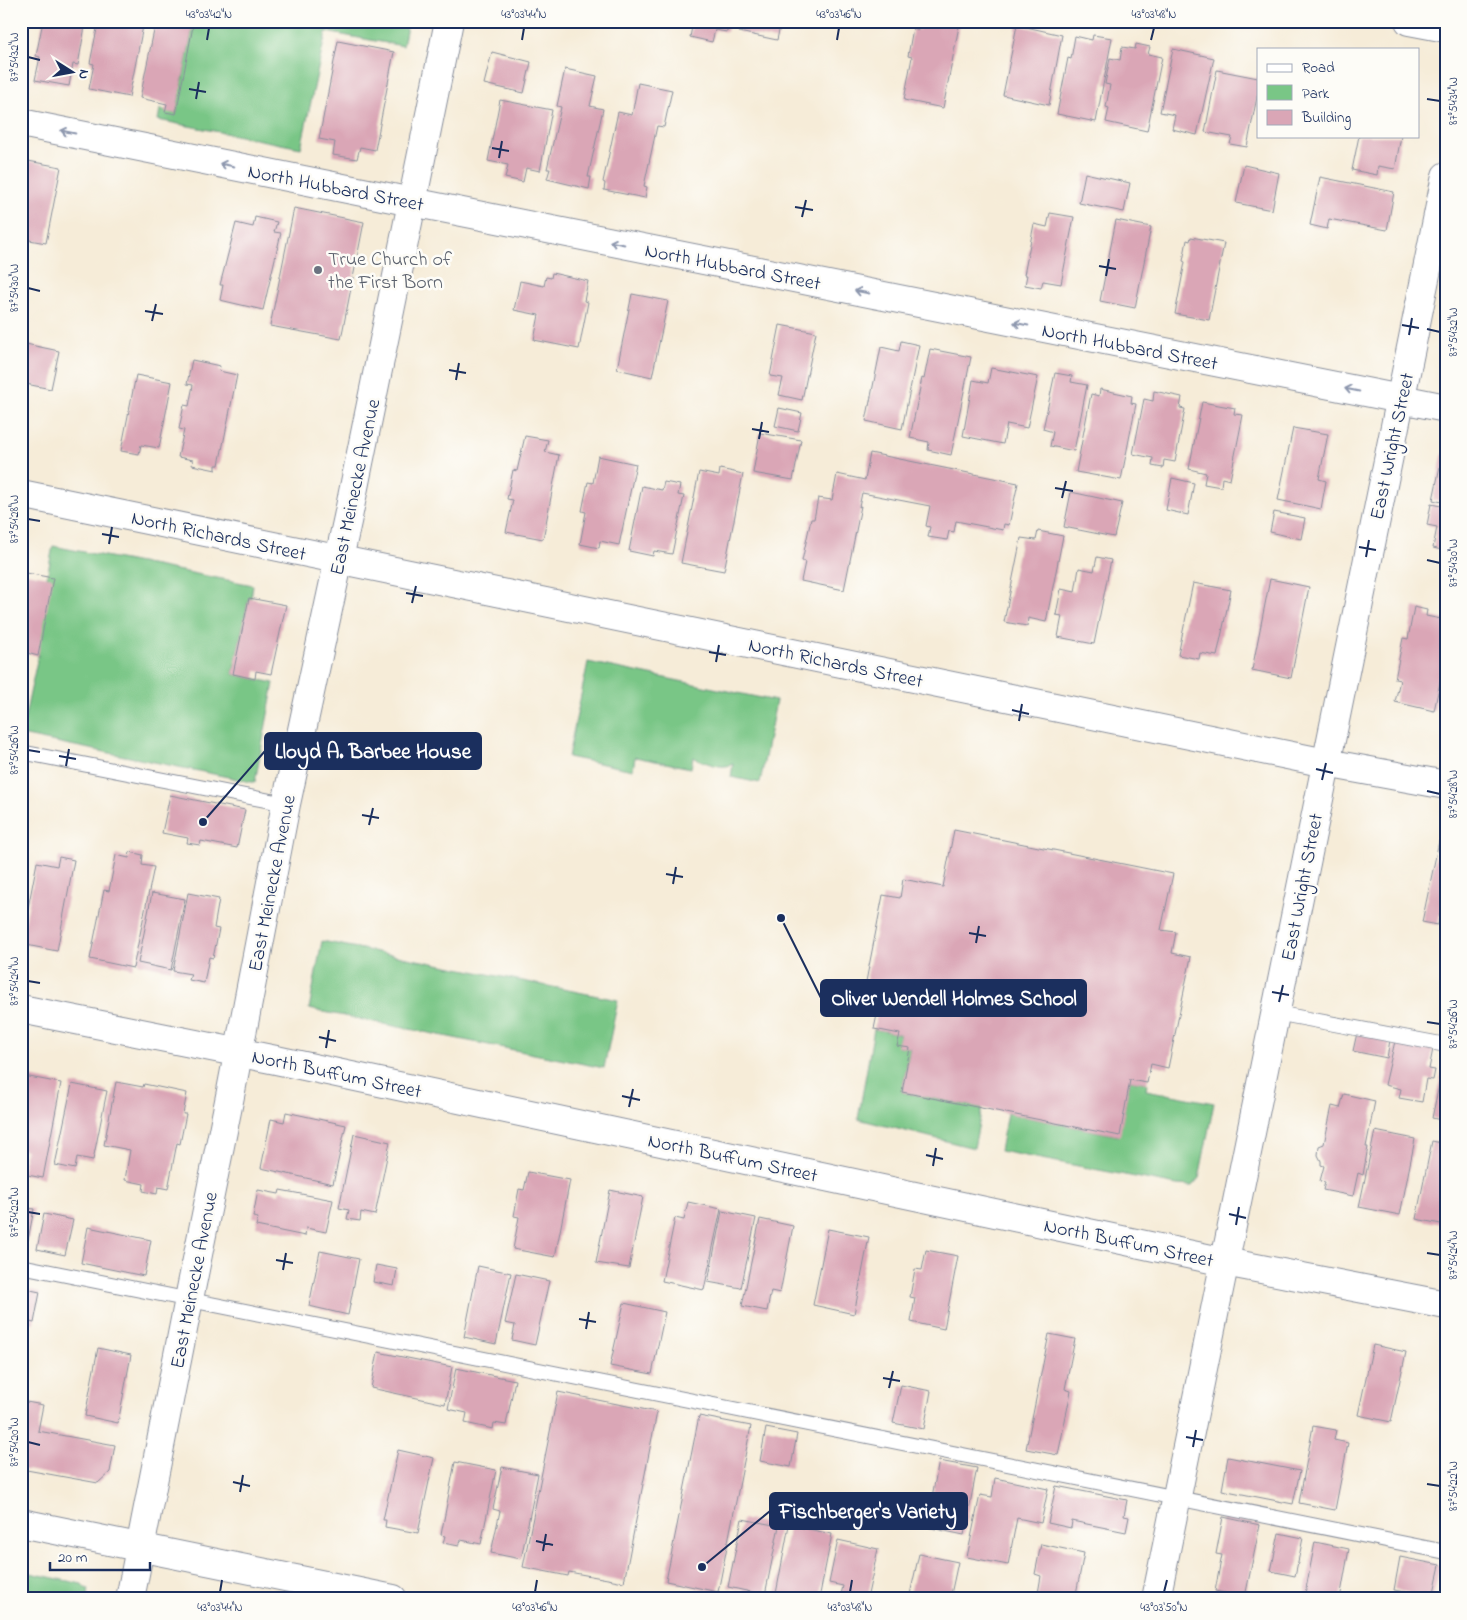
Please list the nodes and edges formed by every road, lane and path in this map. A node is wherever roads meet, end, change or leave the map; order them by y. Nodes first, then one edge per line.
1 (449, 21) edge
2 (1409, 21) edge
3 (1446, 28) edge
4 (21, 123) edge
5 (1446, 176) edge
6 (412, 202) junction
7 (1400, 399) junction
8 (1446, 408) edge
9 (21, 494) edge
10 (340, 560) junction
11 (21, 752) edge
12 (1326, 763) junction
13 (1446, 785) edge
14 (286, 804) junction
15 (21, 1009) edge
16 (1276, 1012) junction
17 (1446, 1045) edge
18 (238, 1052) junction
19 (1225, 1262) junction
20 (21, 1266) edge
21 (188, 1299) junction
22 (1446, 1305) edge
23 (1177, 1498) junction
24 (21, 1523) edge
25 (140, 1547) junction
26 (1446, 1552) edge
27 (130, 1599) edge
28 (393, 1599) edge
29 (1156, 1599) edge

1 - 6 street, East Meinecke Avenue
2 - 3 street
6 -> 4 street, North Hubbard Street
5 - 7 street, East Wright Street
7 -> 6 street, North Hubbard Street
6 - 10 street, East Meinecke Avenue
7 - 8 street, North Hubbard Street
7 - 12 street, East Wright Street
9 - 10 street, North Richards Street
10 - 12 street, North Richards Street
10 - 14 street, East Meinecke Avenue
11 - 14 lane
12 - 13 street, North Richards Street
12 - 16 street, East Wright Street
14 - 18 street, East Meinecke Avenue
15 - 18 street, North Buffum Street
16 - 17 lane
16 - 19 street, East Wright Street
18 - 19 street, North Buffum Street
18 - 21 street, East Meinecke Avenue
19 - 22 street, North Buffum Street
19 - 23 street, East Wright Street
20 - 21 lane
21 - 23 lane
21 - 25 street, East Meinecke Avenue
23 - 26 lane
23 - 29 street, East Wright Street
24 - 25 street
25 - 27 street, East Meinecke Avenue
25 - 28 street

